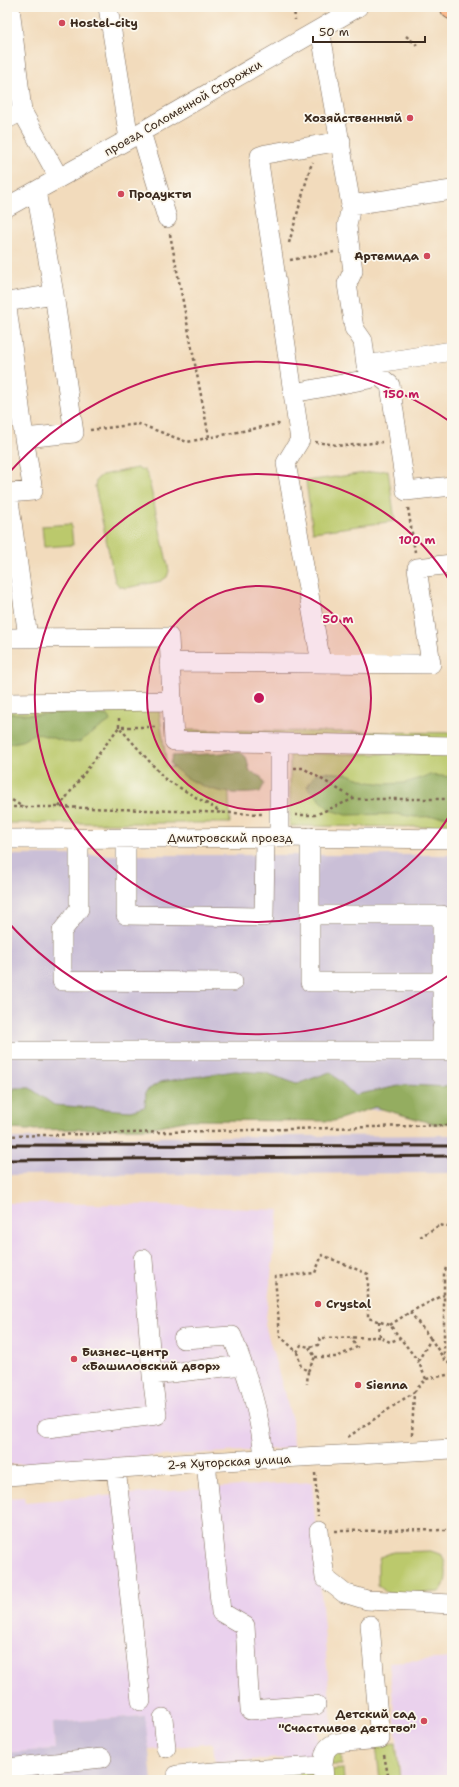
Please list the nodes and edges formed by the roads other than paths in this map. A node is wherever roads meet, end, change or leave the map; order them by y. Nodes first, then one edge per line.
1 (10, 7) edge
2 (108, 7) edge
3 (358, 7) edge
4 (320, 29) junction
5 (10, 32) edge
6 (14, 115) edge
7 (135, 136) junction
8 (341, 141) junction
9 (59, 178) junction
10 (452, 190) edge
11 (36, 191) junction
12 (351, 205) junction
13 (7, 207) edge
14 (167, 218) road end
15 (54, 294) junction
16 (7, 302) edge
17 (7, 307) edge
18 (452, 351) edge
19 (370, 368) junction
20 (293, 393) junction
21 (24, 438) junction
22 (452, 486) edge
23 (452, 564) edge
24 (7, 638) edge
25 (28, 638) junction
26 (169, 662) junction
27 (321, 663) junction
28 (172, 701) junction
29 (7, 703) edge
30 (279, 743) junction
31 (452, 746) edge
32 (272, 837) junction
33 (310, 838) junction
34 (7, 839) edge
35 (79, 839) junction
36 (126, 839) junction
37 (452, 839) edge
38 (310, 915) junction
39 (233, 982) dead end
40 (442, 982) junction
41 (7, 1051) edge
42 (447, 1051) edge
43 (143, 1259) dead end
44 (183, 1339) dead end
45 (244, 1365) junction
46 (152, 1375) junction
47 (47, 1428) dead end
48 (452, 1449) edge
49 (264, 1459) junction
50 (206, 1462) junction
51 (116, 1468) junction
52 (7, 1476) edge
53 (319, 1531) road end
54 (452, 1604) edge
55 (370, 1625) dead end
56 (141, 1701) dead end
57 (316, 1705) dead end
58 (163, 1718) dead end
59 (166, 1748) dead end
60 (102, 1758) dead end
61 (7, 1768) edge
62 (324, 1773) edge
63 (177, 1775) dead end
64 (226, 1776) edge

1 - 5 street
2 - 7 street
3 - 4 street, проезд Соломенной Сторожки
4 - 7 street, проезд Соломенной Сторожки
4 - 8 street
5 - 6 street
6 - 9 street
7 - 9 street, проезд Соломенной Сторожки
7 - 14 street
8 - 12 street
8 - 20 street
9 - 11 street, проезд Соломенной Сторожки
10 - 12 street
11 - 13 street, проезд Соломенной Сторожки
11 - 15 street
12 - 19 street
15 - 16 street
15 - 21 street
17 - 21 street
18 - 19 street
19 - 20 street
19 - 22 street
20 - 27 street
21 - 25 street
23 - 27 street
24 - 25 street
25 - 26 street
26 - 27 street
26 - 28 street
28 - 29 street
28 - 30 street
30 - 31 street
30 - 32 street
32 - 33 street, Дмитровский проезд
32 - 36 street, Дмитровский проезд
32 - 36 street
33 - 37 street, Дмитровский проезд
33 - 38 street
34 - 35 street, Дмитровский проезд
35 - 36 street, Дмитровский проезд
35 - 39 street
38 - 40 street
38 - 40 street
40 - 42 street
41 - 42 street
43 - 46 street
44 - 45 street
45 - 46 street
45 - 49 street
46 - 47 street
48 - 49 street, 2-я Хуторская улица
49 - 50 street, 2-я Хуторская улица
50 - 51 street, 2-я Хуторская улица
50 - 57 street
51 - 52 street, 2-я Хуторская улица
51 - 56 street
53 - 54 street
55 - 62 street
58 - 59 street
60 - 61 street
62 - 64 street
63 - 64 street

